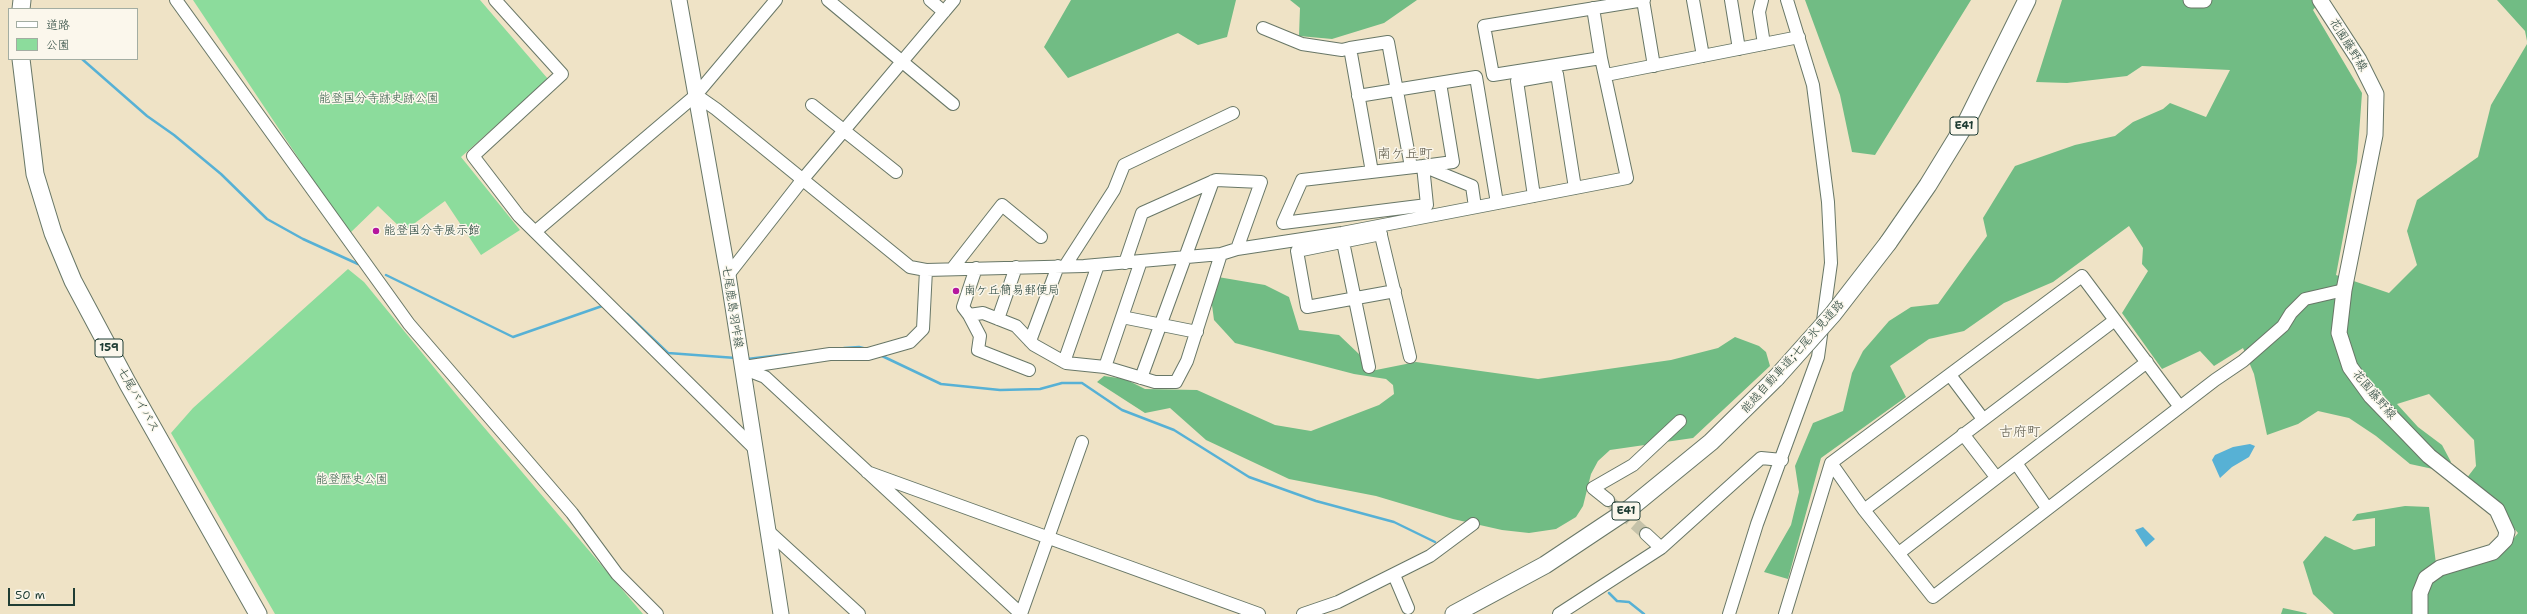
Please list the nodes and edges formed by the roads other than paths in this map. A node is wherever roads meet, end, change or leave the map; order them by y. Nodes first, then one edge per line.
1 (176, 0) edge
2 (495, 0) edge
3 (679, 0) edge
4 (776, 0) edge
5 (828, 0) edge
6 (930, 0) edge
7 (954, 0) edge
8 (1644, 0) edge
9 (1693, 0) edge
10 (1731, 0) edge
11 (1762, 0) edge
12 (1786, 0) edge
13 (2026, 0) edge
14 (2191, 0) edge
15 (2204, 0) edge
16 (2320, 0) edge
17 (1593, 8) junction
18 (944, 12) junction
19 (1263, 28) dead end
20 (1799, 37) junction
21 (1764, 44) junction
22 (1350, 48) junction
23 (1739, 49) junction
24 (1703, 56) junction
25 (1601, 58) junction
26 (21, 60) edge
27 (902, 61) junction
28 (1654, 66) junction
29 (1606, 75) junction
30 (1440, 83) junction
31 (1397, 90) junction
32 (696, 95) junction
33 (1358, 96) junction
34 (953, 104) dead end
35 (812, 105) dead end
36 (1233, 113) dead end
37 (844, 130) junction
38 (1453, 162) junction
39 (1424, 166) junction
40 (1411, 167) junction
41 (896, 172) dead end
42 (1372, 172) junction
43 (803, 179) junction
44 (1455, 179) junction
45 (1213, 181) junction
46 (1575, 188) junction
47 (1534, 196) junction
48 (1496, 203) junction
49 (1475, 207) junction
50 (1380, 230) junction
51 (536, 232) junction
52 (1040, 236) dead end
53 (1343, 242) junction
54 (1237, 249) junction
55 (1221, 254) junction
56 (1187, 257) junction
57 (1141, 261) junction
58 (1124, 263) junction
59 (1098, 265) junction
60 (1016, 266) junction
61 (1061, 266) junction
62 (976, 268) junction
63 (952, 269) junction
64 (926, 270) junction
65 (728, 275) junction
66 (2344, 290) junction
67 (1394, 291) junction
68 (1356, 298) junction
69 (969, 315) junction
70 (1122, 317) junction
71 (998, 319) junction
72 (2115, 320) junction
73 (1162, 324) junction
74 (1197, 332) junction
75 (1030, 341) junction
76 (1410, 357) dead end
77 (741, 362) junction
78 (1064, 362) junction
79 (2147, 362) junction
80 (1105, 367) junction
81 (1369, 367) dead end
82 (1029, 370) dead end
83 (1950, 375) junction
84 (1141, 378) junction
85 (2180, 407) junction
86 (1983, 419) junction
87 (1680, 421) dead end
88 (1963, 434) junction
89 (1082, 442) dead end
90 (754, 448) junction
91 (1782, 460) junction
92 (1831, 463) junction
93 (2016, 463) junction
94 (867, 472) junction
95 (1996, 477) junction
96 (1608, 500) tunnel mouth
97 (2047, 508) junction
98 (1864, 510) junction
99 (1473, 524) dead end
100 (767, 530) junction
101 (1646, 534) tunnel mouth
102 (1047, 537) junction
103 (1661, 548) junction
104 (1899, 553) junction
105 (1394, 575) junction
106 (1408, 608) dead end
107 (258, 614) edge
108 (657, 614) edge
109 (781, 614) edge
110 (859, 614) edge
111 (1021, 614) edge
112 (1259, 614) edge
113 (1303, 614) edge
114 (1454, 614) edge
115 (1559, 614) edge
116 (1729, 614) edge
117 (1786, 614) edge
118 (2420, 614) edge

1 - 108 street
2 - 51 street
3 - 32 main road, 七尾鹿島羽咋線
4 - 32 street
5 - 27 street
6 - 18 street
7 - 18 street
8 - 17 street
8 - 28 street
9 - 24 street
10 - 23 street
11 - 21 street
12 - 20 street
13 - 114 highway, 能越自動車道;七尾氷見道路 / E41, bridge
14 - 15 main road
16 - 66 main road, 花園藤野線
17 - 25 street
17 - 25 street
18 - 27 street
19 - 22 street
20 - 21 street
20 - 91 street
21 - 23 street
22 - 31 street
22 - 33 street
23 - 24 street
24 - 28 street
25 - 29 street
26 - 107 highway, 七尾バイパス / 159
27 - 34 street
27 - 37 street
28 - 29 street
29 - 46 street
30 - 31 street
30 - 38 street
30 - 48 street
31 - 33 street
31 - 40 street
32 - 43 street
32 - 51 street
32 - 65 main road, 七尾鹿島羽咋線
33 - 42 street
35 - 37 street
36 - 61 street
37 - 41 street
37 - 43 street
38 - 39 street
38 - 44 street
39 - 40 street
39 - 42 street
39 - 44 street
40 - 42 street
43 - 64 street
43 - 65 street
44 - 49 street
45 - 54 street
45 - 56 street
45 - 58 street
46 - 47 street
46 - 47 street
47 - 48 street
48 - 49 street
49 - 50 street
50 - 53 street
50 - 54 street
50 - 67 street
51 - 90 street
52 - 63 street
53 - 68 street
53 - 68 street
54 - 55 street
55 - 56 street
55 - 74 street
56 - 57 street
56 - 73 street
57 - 58 street
57 - 70 street
58 - 59 street
59 - 61 street
59 - 78 street
60 - 61 street
60 - 62 street
60 - 71 street
61 - 75 street
62 - 63 street
62 - 69 street
63 - 64 street
64 - 77 street
65 - 77 main road, 七尾鹿島羽咋線
66 - 85 street
66 - 118 main road, 花園藤野線
67 - 68 street
67 - 76 street
68 - 81 street
69 - 71 street
69 - 82 street
70 - 73 street
70 - 80 street
71 - 75 street
72 - 79 street
72 - 83 street
72 - 86 street
73 - 74 street
73 - 84 street
74 - 84 street
75 - 78 street
77 - 90 main road, 七尾鹿島羽咋線
77 - 94 street
78 - 80 street
79 - 85 street
79 - 93 street
80 - 84 street
83 - 86 street
83 - 92 street
85 - 97 street
86 - 88 street
87 - 96 street
88 - 95 street
88 - 98 street
89 - 102 street
90 - 100 main road, 七尾鹿島羽咋線
91 - 103 street
91 - 116 street
92 - 98 street
92 - 117 street
93 - 95 street
93 - 97 street
94 - 102 street
94 - 111 street
95 - 104 street
97 - 104 street
98 - 104 street
99 - 105 street
100 - 109 main road, 七尾鹿島羽咋線
100 - 110 street
101 - 103 street
102 - 111 street
102 - 112 street
103 - 115 street
105 - 106 street
105 - 113 street

